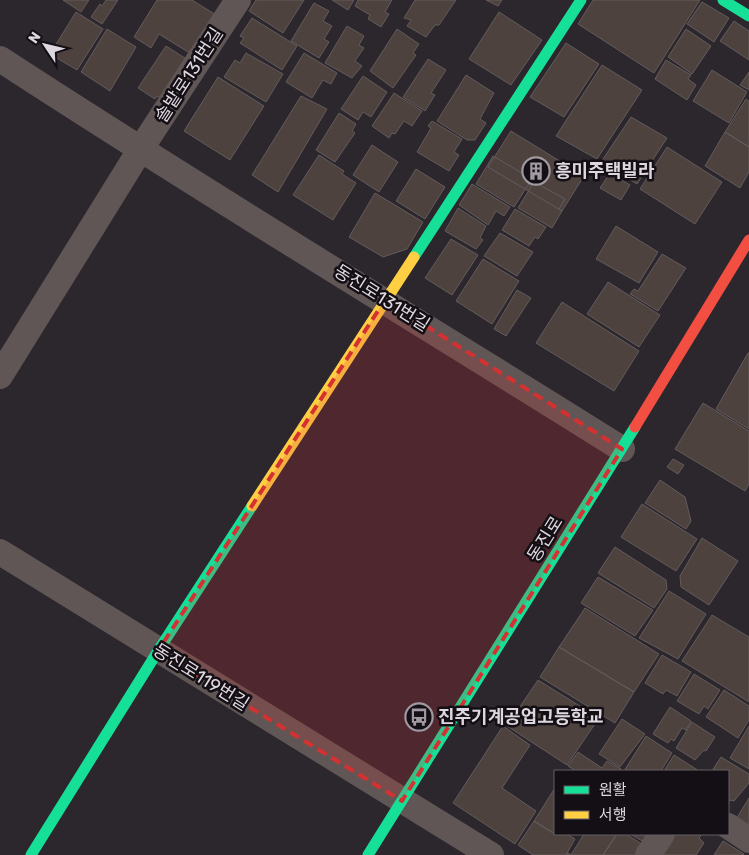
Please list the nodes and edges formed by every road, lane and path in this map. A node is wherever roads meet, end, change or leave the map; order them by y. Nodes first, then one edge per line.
1 (238, 0) edge
2 (581, 0) edge
3 (722, 0) edge
4 (749, 16) edge
5 (0, 59) edge
6 (140, 150) junction
7 (749, 240) edge
8 (385, 300) junction
9 (0, 376) edge
10 (622, 449) junction
11 (0, 552) edge
12 (158, 651) junction
13 (402, 801) junction
14 (729, 827) edge
15 (661, 835) edge
16 (749, 840) edge
17 (31, 855) edge
18 (368, 855) edge
19 (491, 855) edge
20 (648, 855) edge

1 - 6 street, 솔밭로131번길
2 - 8 street
3 - 4 street
5 - 6 street, 동진로131번길
6 - 8 street, 동진로131번길
6 - 9 street
7 - 10 street, 동진로
8 - 10 street, 동진로131번길
8 - 12 street
10 - 13 street, 동진로
11 - 12 street, 동진로119번길
12 - 13 street, 동진로119번길
12 - 17 street
13 - 18 street, 동진로
13 - 19 street, 동진로119번길
14 - 16 street
15 - 20 street

